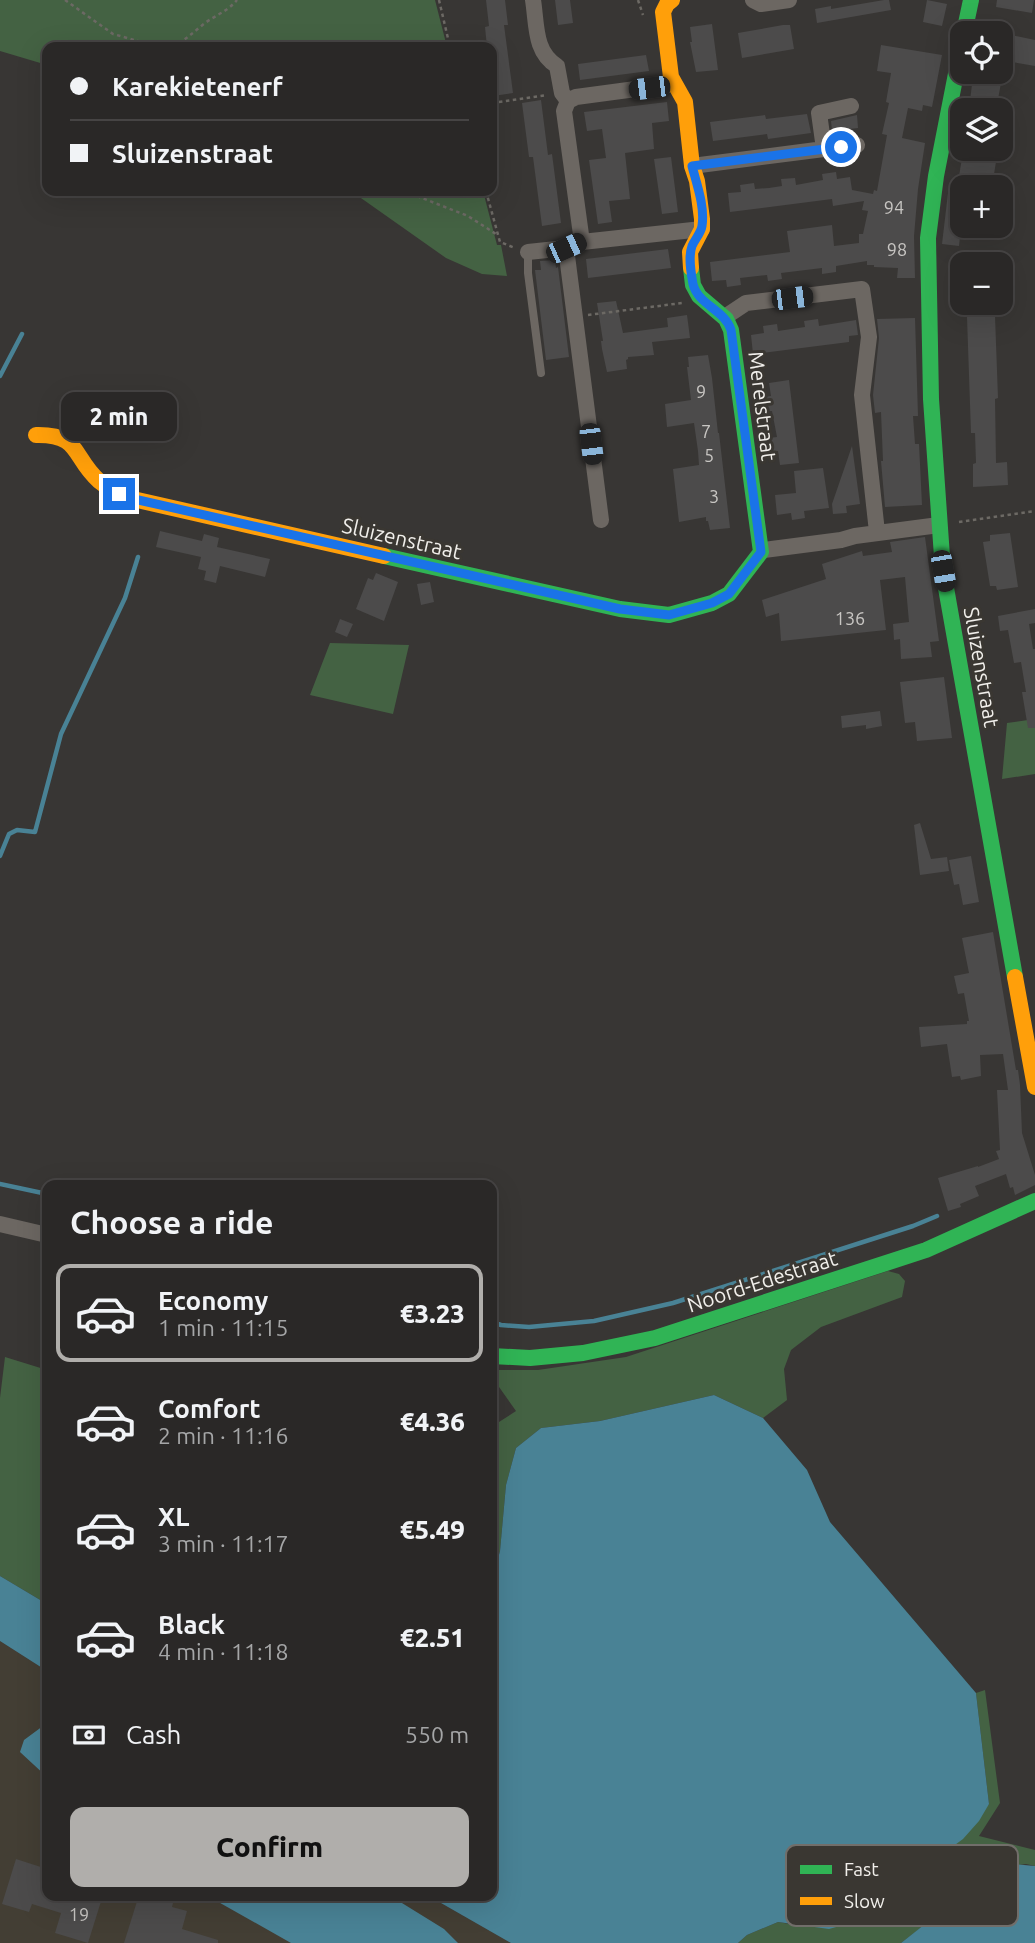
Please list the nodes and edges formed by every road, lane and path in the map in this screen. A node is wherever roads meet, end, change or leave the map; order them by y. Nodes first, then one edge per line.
1 (65, 0) edge
2 (237, 0) edge
3 (439, 0) edge
4 (533, 0) edge
5 (672, 0) edge
6 (752, 0) edge
7 (789, 0) edge
8 (971, 0) edge
9 (967, 21) edge
10 (140, 42) edge
11 (181, 42) edge
12 (449, 42) edge
13 (673, 84) junction
14 (954, 84) edge
15 (565, 97) junction
16 (497, 103) edge
17 (851, 106) dead end
18 (857, 145) dead end
19 (824, 149) junction
20 (692, 166) junction
21 (417, 196) edge
22 (487, 196) edge
23 (702, 229) junction
24 (496, 234) junction
25 (582, 242) junction
26 (566, 248) junction
27 (528, 253) junction
28 (699, 296) junction
29 (575, 316) junction
30 (725, 317) junction
31 (541, 373) dead end
32 (36, 435) dead end
33 (1035, 511) edge
34 (601, 520) dead end
35 (939, 525) junction
36 (877, 533) junction
37 (761, 552) junction
38 (1035, 1087) edge
39 (1035, 1201) edge
40 (0, 1223) edge
41 (42, 1234) edge
42 (497, 1356) edge

1 - 10 path
2 - 11 path
3 - 12 path
4 - 15 street
5 - 13 street
6 - 7 street
8 - 9 street
13 - 15 street
13 - 20 street
14 - 35 street, Sluizenstraat
15 - 16 path
15 - 25 street
17 - 19 street
18 - 19 street
19 - 20 street
20 - 23 street
21 - 24 path
22 - 24 path
23 - 25 street
23 - 28 street
24 - 27 path
25 - 26 street
26 - 27 street
26 - 29 street
27 - 31 lane
28 - 29 path
28 - 30 street
29 - 34 street
30 - 36 street
30 - 37 street, Merelstraat
32 - 37 street, Sluizenstraat
33 - 35 path
35 - 36 street
35 - 38 street, Sluizenstraat
36 - 37 street
39 - 42 street, Noord-Edestraat
40 - 41 street

